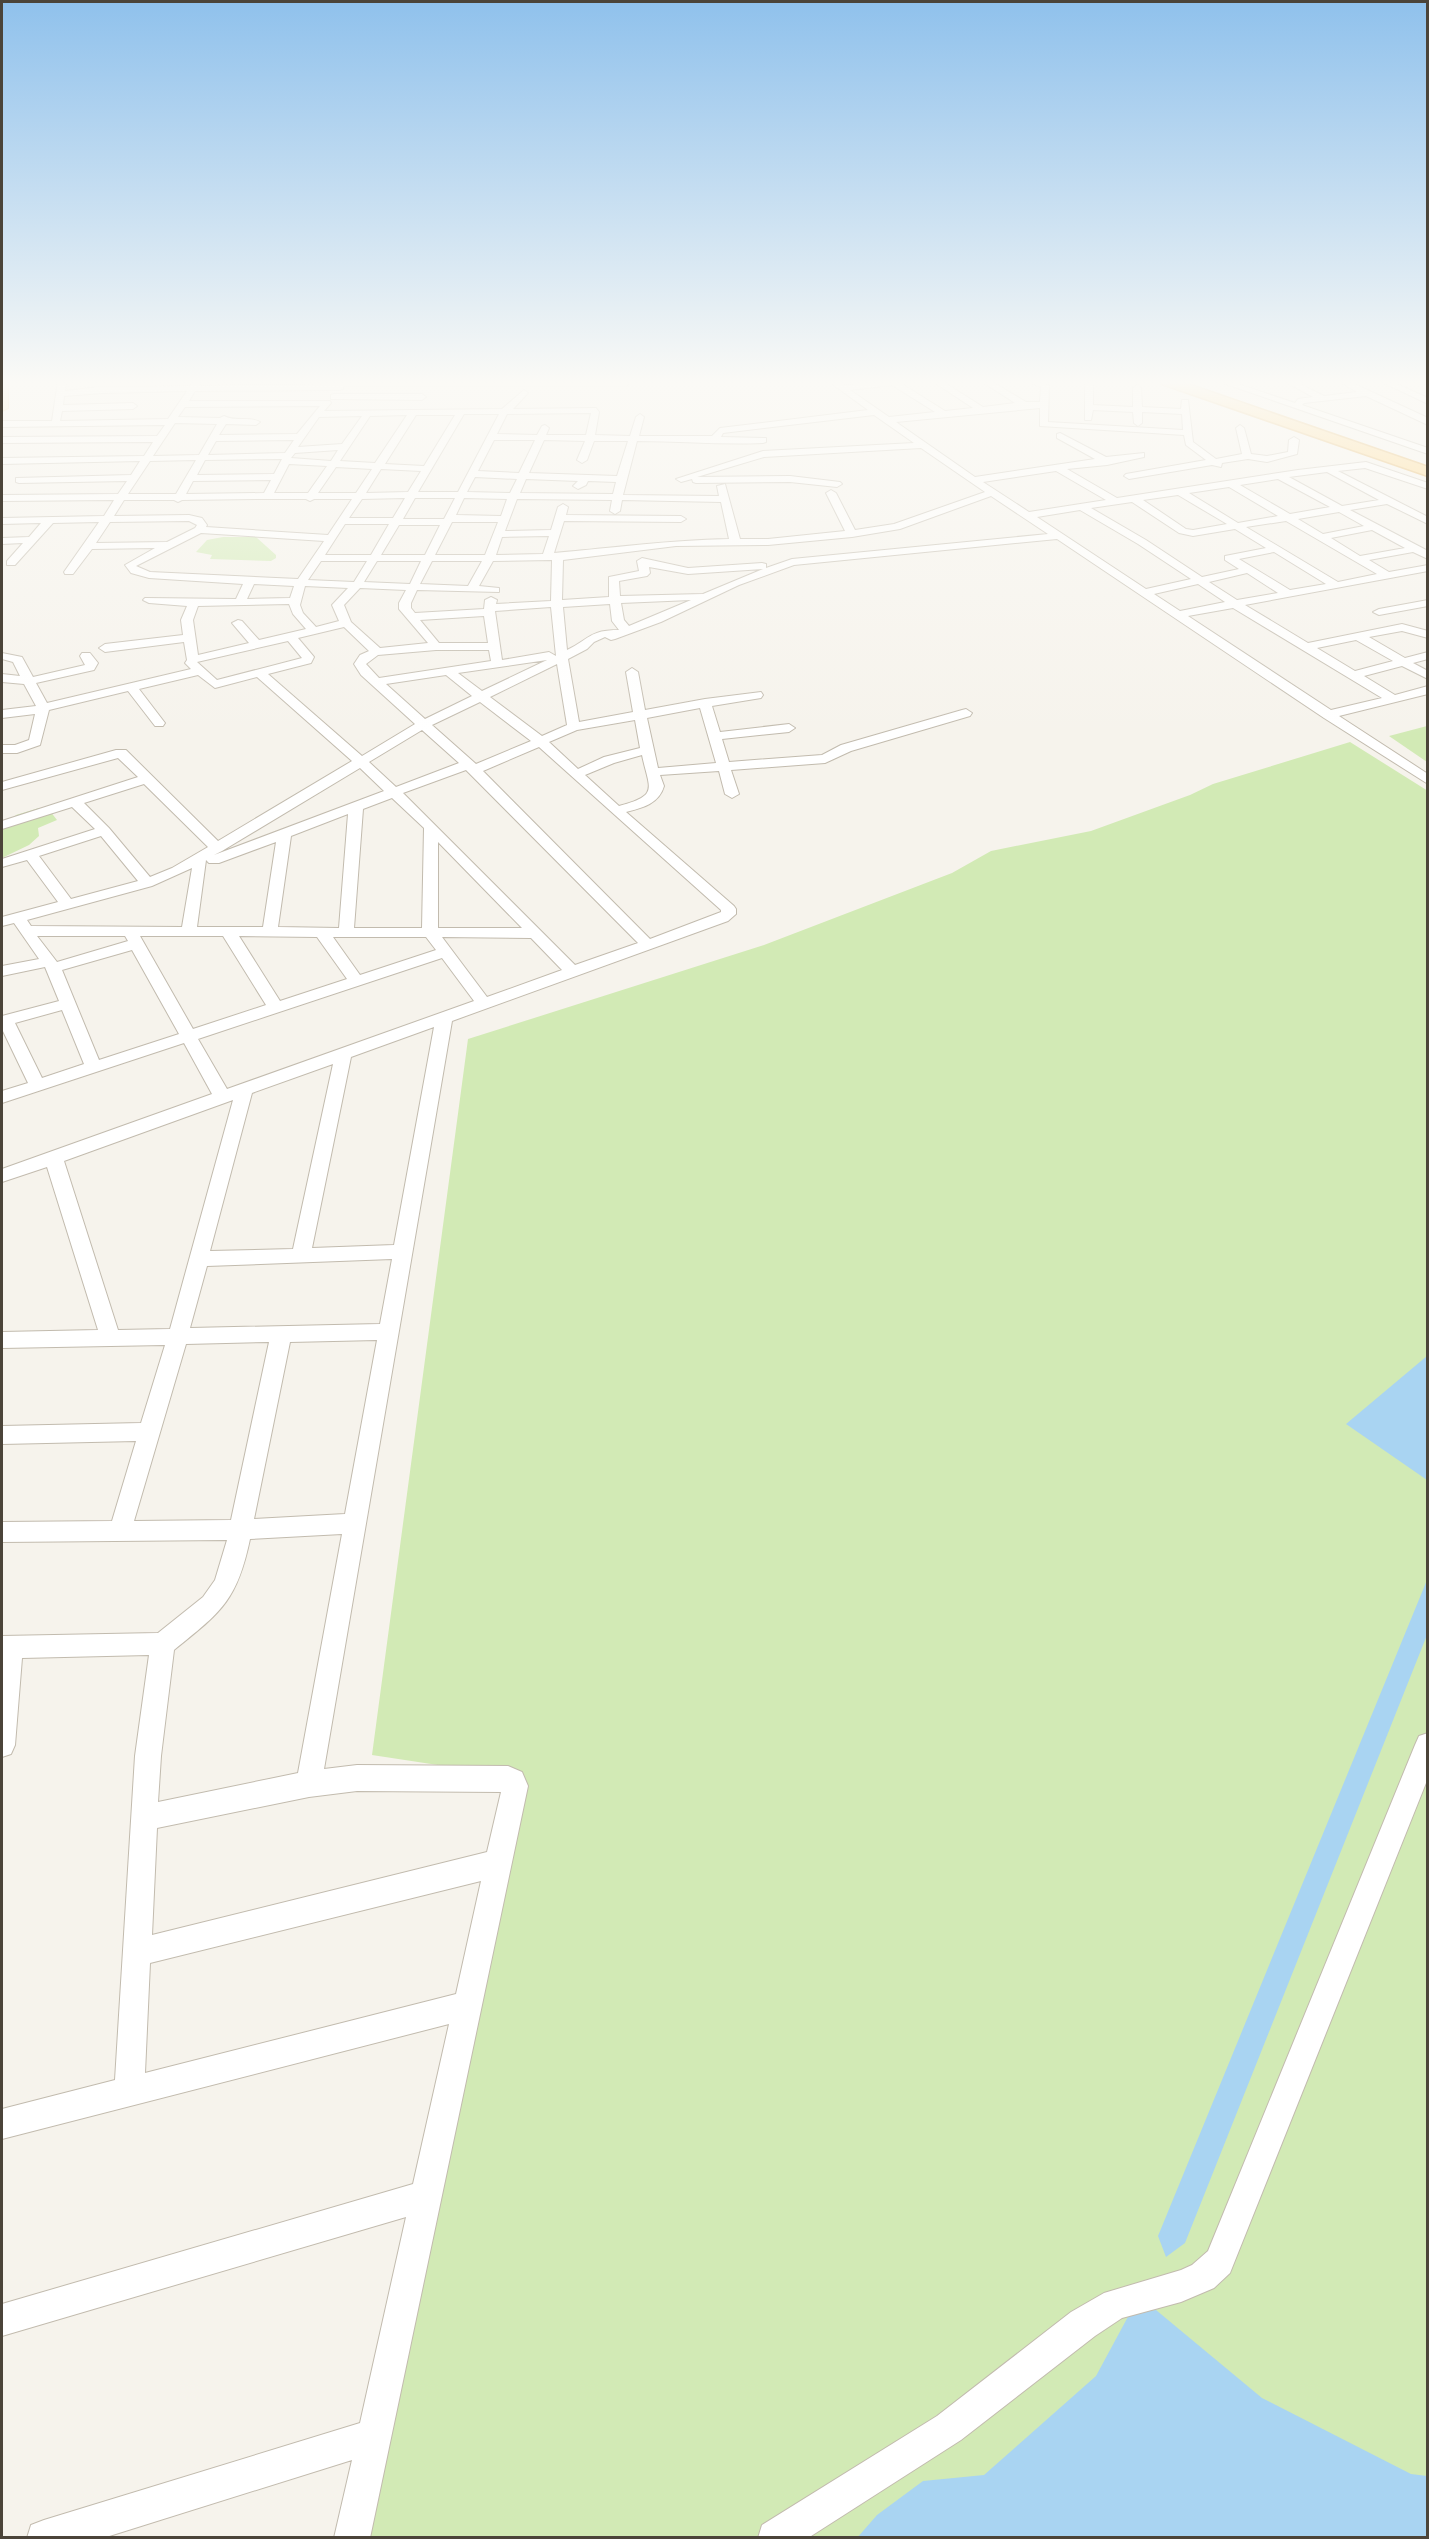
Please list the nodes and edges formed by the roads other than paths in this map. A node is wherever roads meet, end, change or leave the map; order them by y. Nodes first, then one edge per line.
1 (120, 499) edge
2 (356, 499) edge
3 (410, 499) edge
4 (460, 499) edge
5 (512, 499) edge
6 (565, 499) edge
7 (619, 499) edge
8 (680, 499) edge
9 (723, 499) edge
10 (834, 499) edge
11 (972, 499) edge
12 (1005, 499) edge
13 (1113, 499) edge
14 (1130, 499) edge
15 (1134, 499) edge
16 (1192, 499) edge
17 (1258, 499) edge
18 (1322, 499) edge
19 (1385, 499) edge
20 (1116, 501) junction
21 (1388, 501) junction
22 (1082, 507) junction
23 (1339, 509) junction
24 (1030, 515) junction
25 (1289, 517) junction
26 (560, 518) junction
27 (107, 519) junction
28 (504, 519) junction
29 (612, 519) junction
30 (2, 520) edge
31 (50, 520) junction
32 (448, 520) junction
33 (342, 521) junction
34 (397, 521) junction
35 (1428, 521) edge
36 (1236, 526) junction
37 (1373, 527) junction
38 (199, 530) junction
39 (678, 531) junction
40 (155, 532) junction
41 (1201, 532) junction
42 (555, 533) junction
43 (498, 534) junction
44 (852, 534) junction
45 (645, 536) junction
46 (1059, 536) junction
47 (1323, 537) junction
48 (330, 538) junction
49 (1396, 539) junction
50 (33, 540) junction
51 (2, 541) edge
52 (735, 542) junction
53 (169, 545) junction
54 (89, 546) junction
55 (1341, 548) junction
56 (1230, 549) junction
57 (1274, 549) junction
58 (1414, 549) junction
59 (730, 554) junction
60 (553, 556) junction
61 (1428, 556) edge
62 (430, 557) junction
63 (318, 558) junction
64 (374, 558) junction
65 (489, 558) junction
66 (1359, 559) junction
67 (642, 561) junction
68 (11, 563) dead end
69 (779, 565) junction
70 (1427, 569) edge
71 (1247, 570) junction
72 (69, 572) dead end
73 (1386, 574) junction
74 (250, 581) junction
75 (1201, 581) junction
76 (301, 583) junction
77 (357, 585) junction
78 (1336, 585) junction
79 (705, 586) junction
80 (414, 587) junction
81 (472, 590) junction
82 (1144, 593) junction
83 (1287, 594) junction
84 (149, 600) dead end
85 (615, 600) junction
86 (293, 601) junction
87 (491, 602) junction
88 (194, 603) junction
89 (239, 603) junction
90 (555, 603) junction
91 (1428, 603) edge
92 (1235, 604) junction
93 (1379, 612) dead end
94 (1176, 615) junction
95 (412, 617) junction
96 (238, 623) dead end
97 (346, 623) junction
98 (156, 626) dead end
99 (314, 631) junction
100 (624, 632) junction
101 (1428, 635) edge
102 (1358, 636) junction
103 (291, 637) junction
104 (188, 638) junction
105 (154, 642) junction
106 (257, 645) junction
107 (436, 646) junction
108 (495, 647) junction
109 (1307, 647) junction
110 (105, 648) dead end
111 (377, 652) junction
112 (561, 655) junction
113 (1428, 655) edge
114 (2, 656) edge
115 (86, 656) dead end
116 (1403, 662) junction
117 (496, 665) junction
118 (196, 666) junction
119 (449, 672) junction
120 (632, 672) dead end
121 (260, 673) junction
122 (1354, 675) junction
123 (1428, 676) edge
124 (2, 678) edge
125 (30, 681) junction
126 (377, 682) junction
127 (131, 687) junction
128 (1428, 690) edge
129 (757, 695) dead end
130 (481, 697) junction
131 (1393, 699) junction
132 (705, 703) junction
133 (44, 708) junction
134 (966, 713) dead end
135 (2, 714) edge
136 (1328, 715) junction
137 (640, 716) junction
138 (159, 723) dead end
139 (423, 724) junction
140 (574, 727) junction
141 (789, 728) dead end
142 (714, 736) junction
143 (541, 742) junction
144 (2, 748) edge
145 (646, 750) junction
146 (360, 761) junction
147 (470, 768) junction
148 (723, 768) junction
149 (652, 772) junction
150 (576, 774) junction
151 (148, 778) junction
152 (1428, 780) edge
153 (2, 786) edge
154 (393, 792) junction
155 (732, 794) dead end
156 (74, 801) junction
157 (356, 806) junction
158 (616, 812) junction
159 (2, 825) edge
160 (431, 827) junction
161 (104, 831) junction
162 (284, 834) junction
163 (217, 848) junction
164 (30, 854) junction
165 (200, 862) junction
166 (2, 863) edge
167 (147, 883) junction
168 (67, 904) junction
169 (2, 922) edge
170 (22, 924) junction
171 (189, 930) junction
172 (227, 930) junction
173 (270, 930) junction
174 (321, 931) junction
175 (346, 931) junction
176 (430, 933) junction
177 (534, 933) junction
178 (133, 938) junction
179 (649, 946) junction
180 (443, 953) junction
181 (51, 965) junction
182 (2, 971) edge
183 (574, 973) junction
184 (357, 981) junction
185 (67, 1004) junction
186 (484, 1004) junction
187 (276, 1008) junction
188 (444, 1019) junction
189 (3, 1021) edge
190 (188, 1037) junction
191 (343, 1054) junction
192 (94, 1068) junction
193 (38, 1086) junction
194 (244, 1090) junction
195 (2, 1097) edge
196 (223, 1098) junction
197 (54, 1159) junction
198 (2, 1176) edge
199 (402, 1252) junction
200 (301, 1257) junction
201 (197, 1259) junction
202 (389, 1332) junction
203 (280, 1334) junction
204 (178, 1336) junction
205 (111, 1338) junction
206 (2, 1341) edge
207 (149, 1432) junction
208 (2, 1435) edge
209 (355, 1523) junction
210 (240, 1530) junction
211 (120, 1531) junction
212 (2, 1532) edge
213 (163, 1644) junction
214 (6, 1647) edge
215 (2, 1745) edge
216 (1428, 1745) edge
217 (309, 1784) junction
218 (144, 1818) junction
219 (498, 1863) junction
220 (138, 1952) junction
221 (468, 2005) junction
222 (129, 2092) junction
223 (2, 2124) edge
224 (428, 2194) junction
225 (2, 2320) edge
226 (374, 2436) junction
227 (44, 2538) edge
228 (352, 2538) edge
229 (775, 2538) edge

1 - 27 street
2 - 33 street
3 - 34 street
4 - 32 street
5 - 28 street
6 - 26 street
7 - 29 street
8 - 39 street
9 - 52 street
10 - 44 street
11 - 44 street
12 - 24 street
13 - 20 street
14 - 20 street
15 - 41 street
16 - 36 street
17 - 25 street
18 - 23 street
19 - 21 street
20 - 22 street
21 - 23 street
21 - 35 street
22 - 24 street
22 - 75 street
23 - 25 street
23 - 37 street
24 - 46 street
25 - 36 street
25 - 47 street
26 - 29 street
26 - 42 street
27 - 31 street
27 - 40 street
27 - 54 street
28 - 32 street
28 - 43 street
29 - 45 street
30 - 31 street
31 - 50 street
32 - 34 street
32 - 62 street
33 - 34 street
33 - 48 street
34 - 64 street
36 - 41 street
36 - 57 street
37 - 47 street
37 - 49 street
38 - 40 street
38 - 48 street
38 - 53 street
39 - 45 street
39 - 45 street
39 - 59 street
40 - 53 street
40 - 54 street
41 - 56 street
42 - 43 street
42 - 60 street
43 - 65 street
44 - 52 street
45 - 60 street
45 - 67 street
46 - 69 street
46 - 82 street
47 - 55 street
48 - 63 street
49 - 55 street
49 - 58 street
50 - 51 street
50 - 68 street
52 - 59 street
53 - 74 street
54 - 72 street
55 - 66 street
56 - 57 street
56 - 71 street
57 - 78 street
58 - 61 street
58 - 66 street
59 - 69 street
59 - 79 street
60 - 65 street
60 - 90 street
62 - 64 street
62 - 65 street
62 - 80 street
63 - 64 street
63 - 76 street
64 - 77 street
65 - 81 street
66 - 73 street
67 - 79 street
67 - 85 street
69 - 79 street
70 - 73 street
71 - 75 street
71 - 83 street
73 - 78 street
74 - 76 street
74 - 89 street
75 - 82 street
75 - 92 street
76 - 77 street
76 - 86 street
77 - 80 street
77 - 97 street
78 - 83 street
79 - 85 street
79 - 100 street
80 - 81 street
80 - 95 street
81 - 87 street
82 - 94 street
83 - 92 street
84 - 88 street
85 - 90 street
85 - 100 street
86 - 89 street
86 - 99 street
87 - 90 street
87 - 95 street
87 - 108 street
88 - 89 street
88 - 104 street
90 - 112 street
91 - 93 street
92 - 94 street
92 - 109 street
94 - 136 street
95 - 107 street
96 - 106 street
97 - 99 street
97 - 111 street
98 - 105 street
99 - 103 street
100 - 112 street
101 - 102 street
102 - 109 street
102 - 116 street
103 - 106 street
103 - 121 street
104 - 105 street
104 - 118 street
105 - 110 street
106 - 118 street
107 - 108 street
107 - 111 street
108 - 117 street
109 - 122 street
111 - 126 street
112 - 117 street
112 - 130 street
112 - 140 street
113 - 116 street
114 - 125 street
115 - 125 street
116 - 122 street
116 - 123 street
117 - 119 street
118 - 121 street
118 - 127 street
119 - 126 street
119 - 130 street
120 - 137 street
121 - 146 street
122 - 131 street
124 - 125 street
125 - 133 street
126 - 139 street
127 - 133 street
127 - 138 street
128 - 131 street
129 - 132 street
130 - 139 street
130 - 143 street
131 - 136 street
132 - 137 street
132 - 142 street
133 - 135 street
133 - 144 street
134 - 148 street
136 - 152 street
137 - 140 street
137 - 145 street
139 - 146 street
139 - 147 street
140 - 143 street
141 - 142 street
142 - 148 street
143 - 147 street
143 - 150 street
145 - 149 street
145 - 150 street
146 - 154 street
146 - 163 street
147 - 154 street
147 - 179 street
148 - 149 street
148 - 155 street
149 - 158 street
150 - 158 street
151 - 153 street
151 - 156 street
151 - 163 street
154 - 157 street
154 - 160 street
156 - 159 street
156 - 161 street
157 - 162 street
157 - 175 street
158 - 179 street
160 - 176 street
160 - 177 street
161 - 164 street
161 - 167 street
162 - 165 street
162 - 173 street
163 - 165 street
164 - 166 street
164 - 168 street
165 - 167 street
165 - 171 street
167 - 168 street
168 - 170 street
169 - 170 street
170 - 178 street
170 - 181 street
171 - 172 street
171 - 178 street
172 - 173 street
172 - 187 street
173 - 174 street
174 - 175 street
174 - 184 street
175 - 176 street
176 - 177 street
176 - 180 street
177 - 183 street
178 - 181 street
178 - 190 street
179 - 183 street
180 - 184 street
180 - 186 street
181 - 182 street
181 - 185 street
183 - 186 street
184 - 187 street
185 - 189 street
185 - 192 street
186 - 188 street
187 - 190 street
188 - 191 street
188 - 199 street
189 - 193 street
190 - 192 street
190 - 196 street
191 - 194 street
191 - 200 street
192 - 193 street
193 - 195 street
194 - 196 street
194 - 201 street
196 - 197 street
197 - 198 street
197 - 205 street
199 - 200 street
199 - 202 street
200 - 201 street
201 - 204 street
202 - 203 street
202 - 209 street
203 - 204 street
203 - 210 street
204 - 205 street
204 - 207 street
205 - 206 street
207 - 208 street
207 - 211 street
209 - 210 street
209 - 217 street
210 - 211 street
210 - 213 street
211 - 212 street
213 - 214 street
213 - 218 street
214 - 215 street
216 - 229 street
217 - 218 street
217 - 219 street
218 - 220 street
219 - 220 street
219 - 221 street
220 - 222 street
221 - 222 street
221 - 224 street
222 - 223 street
224 - 225 street
224 - 226 street
226 - 227 street
226 - 228 street

